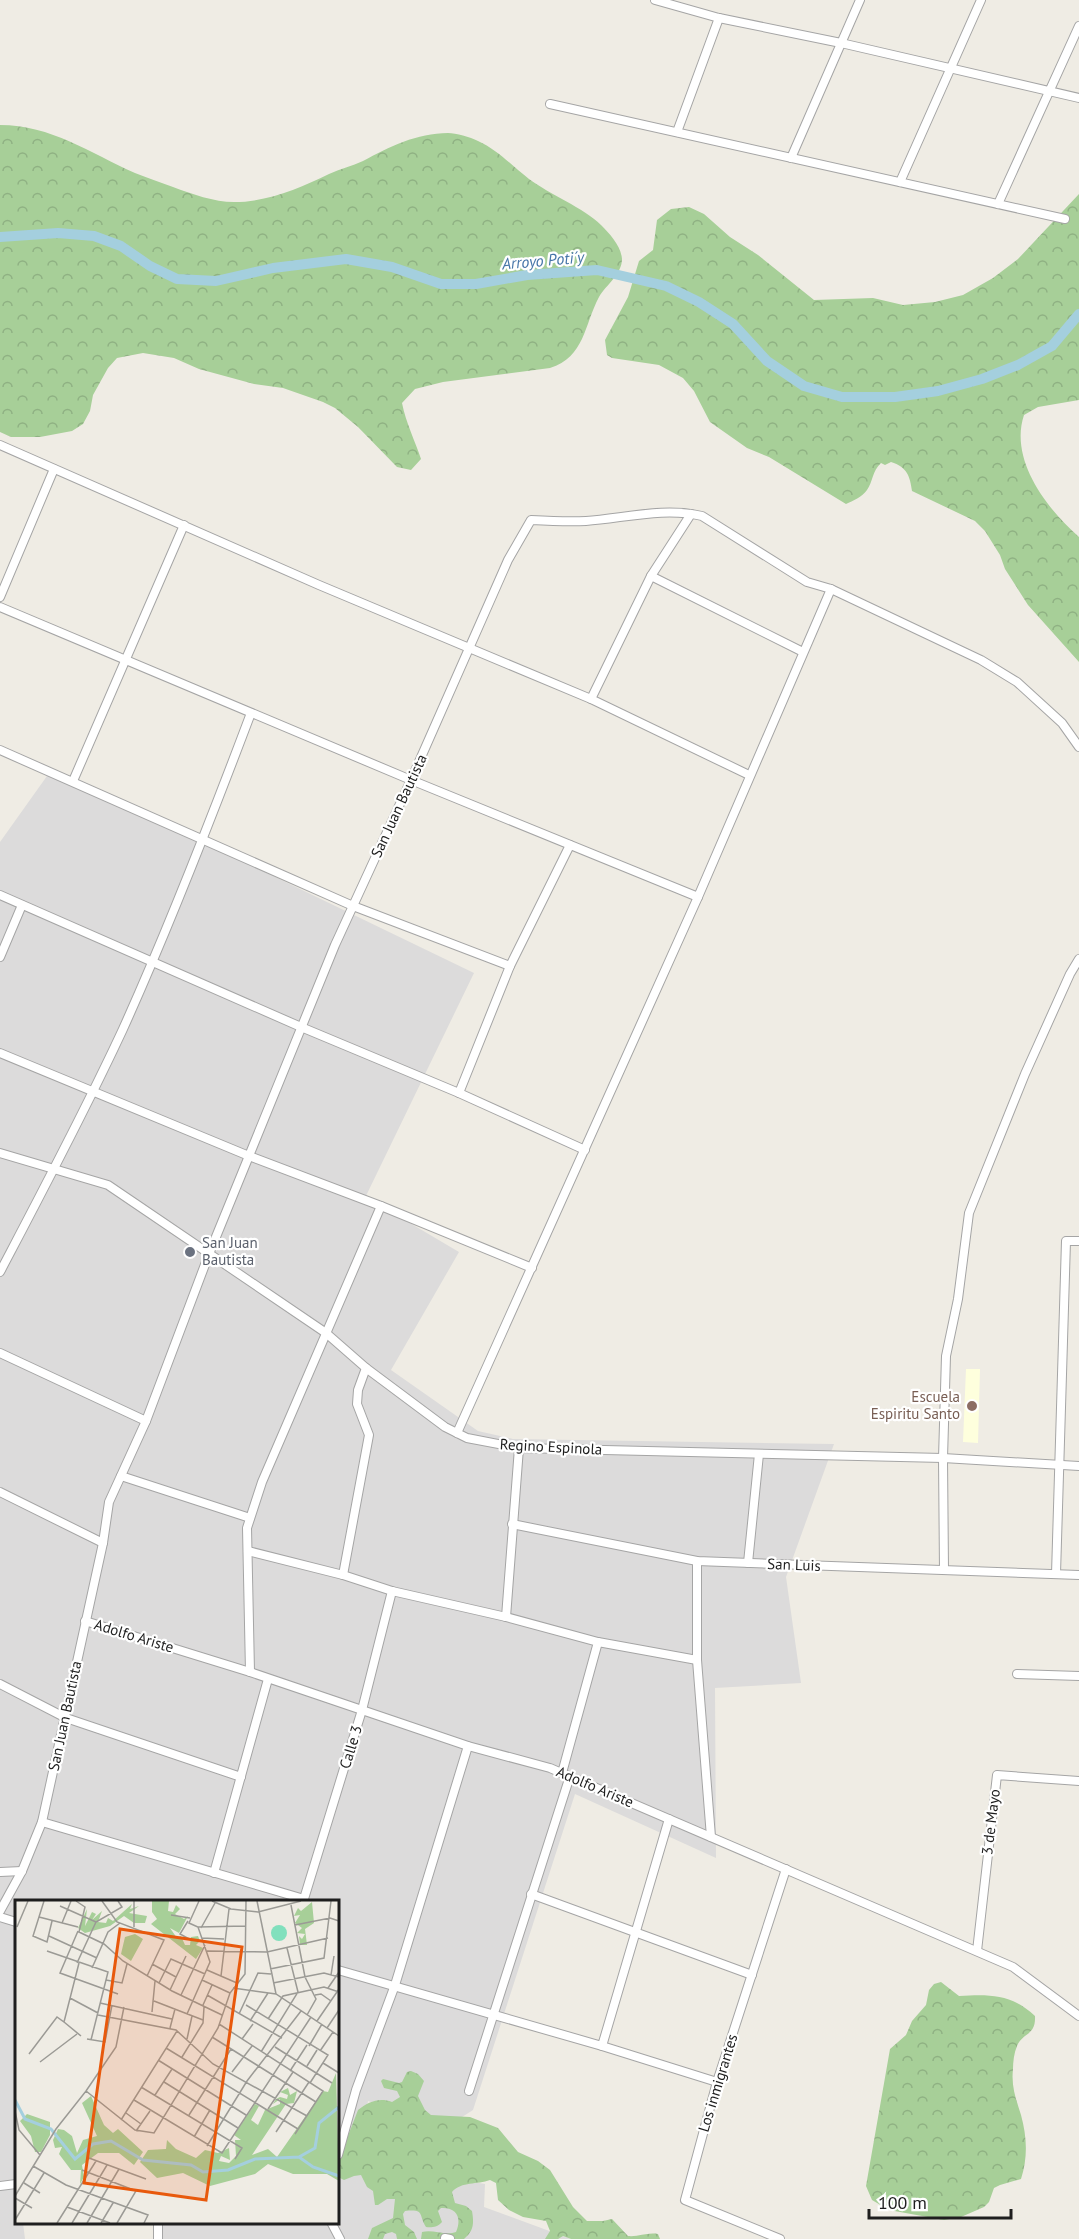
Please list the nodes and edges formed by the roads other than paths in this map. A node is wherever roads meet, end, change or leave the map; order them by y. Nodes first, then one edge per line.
1 (655, 0) edge
2 (860, 0) edge
3 (981, 0) edge
4 (719, 18) junction
5 (1079, 26) edge
6 (841, 43) junction
7 (951, 69) junction
8 (1049, 92) junction
9 (1079, 98) edge
10 (550, 105) dead end
11 (676, 132) junction
12 (791, 158) junction
13 (900, 182) junction
14 (998, 204) junction
15 (1065, 219) dead end
16 (0, 445) edge
17 (54, 469) junction
18 (691, 514) junction
19 (184, 525) junction
20 (651, 576) junction
21 (831, 589) junction
22 (0, 597) edge
23 (0, 607) edge
24 (470, 646) junction
25 (803, 652) junction
26 (126, 660) junction
27 (591, 699) junction
28 (251, 713) junction
29 (1079, 747) edge
30 (0, 750) edge
31 (749, 775) junction
32 (411, 780) junction
33 (73, 781) junction
34 (203, 839) junction
35 (570, 845) junction
36 (0, 895) edge
37 (698, 897) junction
38 (22, 905) junction
39 (353, 906) junction
40 (0, 957) edge
41 (1079, 958) edge
42 (151, 961) junction
43 (510, 966) junction
44 (301, 1027) junction
45 (0, 1053) edge
46 (94, 1090) junction
47 (459, 1093) junction
48 (585, 1150) junction
49 (0, 1153) edge
50 (249, 1156) junction
51 (55, 1168) junction
52 (381, 1206) junction
53 (1079, 1241) edge
54 (209, 1254) junction
55 (532, 1268) junction
56 (0, 1272) edge
57 (326, 1333) junction
58 (0, 1353) edge
59 (366, 1368) junction
60 (146, 1421) junction
61 (457, 1433) junction
62 (519, 1448) junction
63 (759, 1454) junction
64 (943, 1458) junction
65 (1059, 1465) junction
66 (1079, 1466) edge
67 (121, 1476) junction
68 (0, 1492) edge
69 (250, 1518) junction
70 (512, 1524) junction
71 (103, 1543) junction
72 (248, 1551) junction
73 (697, 1561) junction
74 (748, 1563) junction
75 (944, 1570) junction
76 (1056, 1574) junction
77 (343, 1575) junction
78 (1079, 1575) edge
79 (392, 1591) junction
80 (506, 1617) junction
81 (85, 1621) junction
82 (598, 1642) junction
83 (697, 1660) junction
84 (250, 1672) junction
85 (1017, 1674) dead end
86 (1079, 1676) edge
87 (268, 1679) junction
88 (0, 1684) edge
89 (362, 1710) junction
90 (66, 1718) junction
91 (468, 1746) junction
92 (566, 1775) junction
93 (241, 1777) junction
94 (1079, 1781) edge
95 (669, 1819) junction
96 (42, 1822) junction
97 (711, 1837) junction
98 (786, 1869) junction
99 (22, 1871) junction
100 (0, 1872) edge
101 (214, 1872) junction
102 (531, 1894) junction
103 (303, 1900) edge
104 (0, 1911) edge
105 (0, 1917) edge
106 (15, 1922) edge
107 (636, 1934) junction
108 (977, 1951) junction
109 (339, 1971) edge
110 (752, 1975) junction
111 (395, 1985) junction
112 (495, 2014) junction
113 (1079, 2016) edge
114 (602, 2046) junction
115 (717, 2082) junction
116 (469, 2091) dead end
117 (339, 2152) edge
118 (15, 2184) edge
119 (0, 2186) edge
120 (332, 2224) edge
121 (340, 2239) edge
122 (780, 2239) edge

1 - 4 street
2 - 6 street
3 - 7 street
4 - 6 street
4 - 11 street
5 - 8 street
6 - 7 street
6 - 12 street
7 - 8 street
7 - 13 street
8 - 9 street
8 - 14 street
10 - 11 street
11 - 12 street
12 - 13 street
13 - 14 street
14 - 15 street
16 - 17 street
17 - 19 street
17 - 22 street
18 - 20 street
18 - 21 street
18 - 24 street, San Juan Bautista
19 - 24 street
19 - 26 street
20 - 25 street
20 - 27 street
21 - 25 street
21 - 29 street
23 - 26 street
24 - 27 street
24 - 32 street, San Juan Bautista
25 - 31 street
26 - 28 street
26 - 33 street
27 - 31 street
28 - 32 street
28 - 34 street
30 - 33 street
31 - 37 street
32 - 35 street
32 - 39 street, San Juan Bautista
33 - 34 street
34 - 39 street
34 - 42 street
35 - 37 street
35 - 43 street
36 - 38 street
37 - 48 street
38 - 40 street
38 - 42 street
39 - 43 street
39 - 44 street, San Juan Bautista
41 - 64 street
42 - 44 street
42 - 46 street
43 - 47 street
44 - 47 street
44 - 50 street, San Juan Bautista
45 - 46 street
46 - 50 street
46 - 51 street
47 - 48 street
48 - 55 street
49 - 51 street, Regino Espinola
50 - 52 street
50 - 54 street, San Juan Bautista
51 - 54 street, Regino Espinola
51 - 56 street
52 - 55 street
52 - 57 street
53 - 65 street
54 - 57 street, Regino Espinola
54 - 60 street, San Juan Bautista
55 - 61 street
57 - 59 street, Regino Espinola
57 - 69 street
58 - 60 street
59 - 61 street, Regino Espinola
59 - 77 street
60 - 67 street, San Juan Bautista
61 - 62 street, Regino Espinola
62 - 63 street, Regino Espinola
62 - 70 street
63 - 64 street, Regino Espinola
63 - 74 street
64 - 65 street, Regino Espinola
64 - 75 street
65 - 66 street, Regino Espinola
65 - 76 street
67 - 69 street
67 - 71 street, San Juan Bautista
68 - 71 street
69 - 72 street
70 - 73 street, San Luis
70 - 80 street
71 - 81 street, San Juan Bautista
72 - 77 street
72 - 84 street
73 - 74 street, San Luis
73 - 83 street
74 - 75 street, San Luis
75 - 76 street, San Luis
76 - 78 street, San Luis
77 - 79 street
79 - 80 street
79 - 89 street, Calle 3
80 - 82 street
81 - 84 street, Adolfo Ariste
81 - 90 street, San Juan Bautista
82 - 83 street
82 - 92 street
83 - 97 street
84 - 87 street, Adolfo Ariste
85 - 86 street
87 - 89 street, Adolfo Ariste
87 - 93 street
88 - 90 street
89 - 91 street, Adolfo Ariste
89 - 103 street, Calle 3
90 - 93 street
90 - 96 street, San Juan Bautista
91 - 92 street, Adolfo Ariste
91 - 111 street
92 - 95 street, Adolfo Ariste
92 - 102 street
93 - 101 street
94 - 108 street, 3 de Mayo
95 - 97 street, Adolfo Ariste
95 - 107 street
96 - 99 street, San Juan Bautista
96 - 101 street
97 - 98 street, Adolfo Ariste
98 - 108 street, Adolfo Ariste
98 - 110 street, Los inmigrantes
99 - 100 street
99 - 104 street, San Juan Bautista
101 - 103 street
102 - 107 street
102 - 112 street
105 - 106 street
107 - 110 street
107 - 114 street
108 - 113 street, Adolfo Ariste
109 - 111 street
110 - 115 street, Los inmigrantes
111 - 112 street
111 - 117 street
112 - 114 street
112 - 116 street
114 - 115 street
115 - 122 street, Los inmigrantes
118 - 119 street
120 - 121 street

